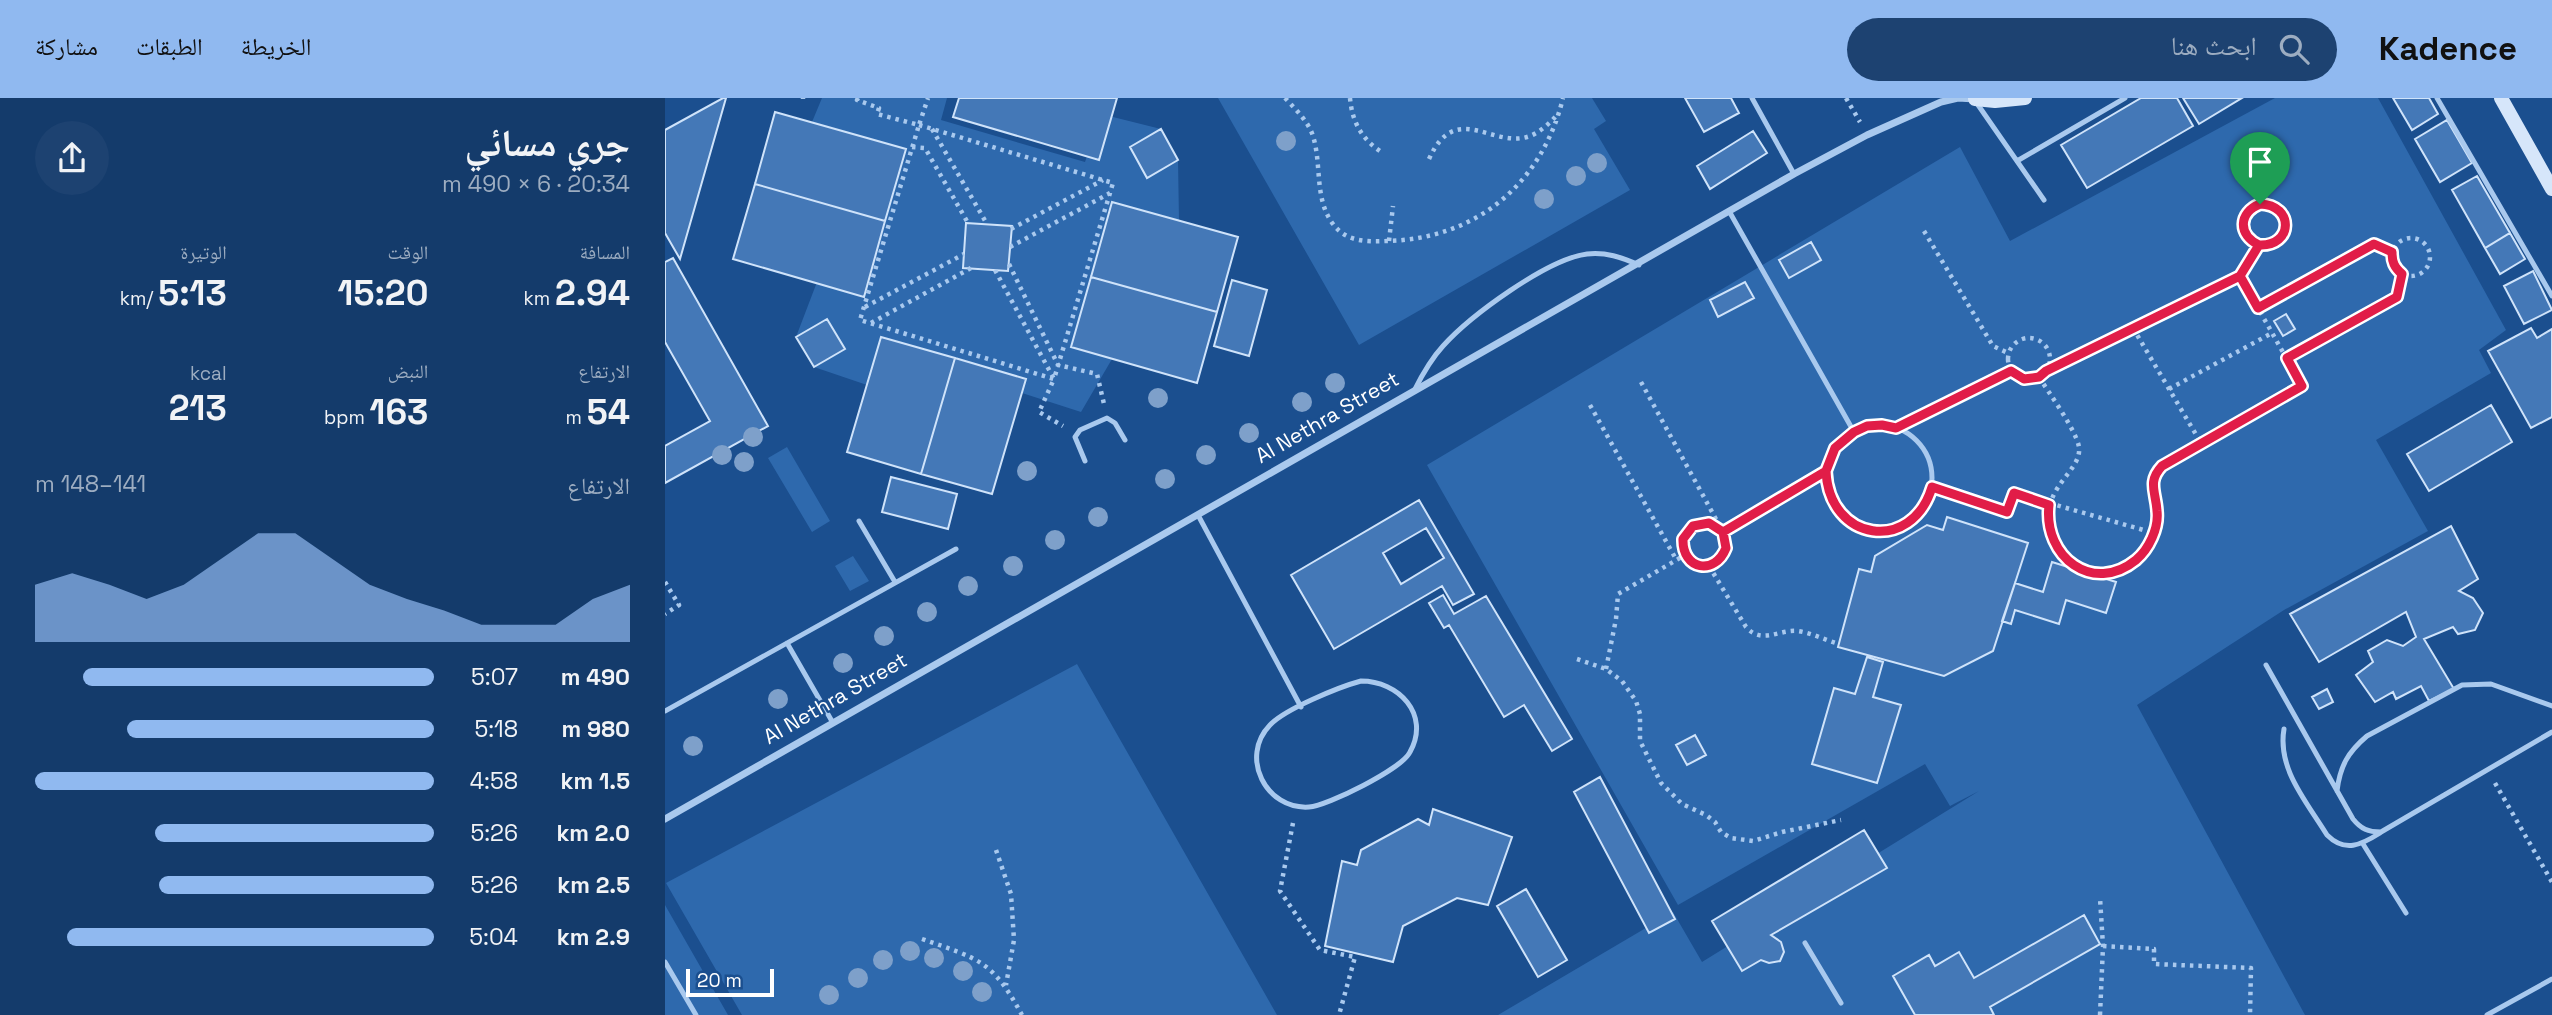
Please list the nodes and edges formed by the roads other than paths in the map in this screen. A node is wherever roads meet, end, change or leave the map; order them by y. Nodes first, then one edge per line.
1 (1752, 98) edge
2 (2025, 98) edge
3 (2125, 98) edge
4 (2438, 98) edge
5 (2501, 98) edge
6 (1975, 99) edge
7 (2017, 160) junction
8 (1794, 174) junction
9 (2552, 189) edge
10 (2044, 200) dead end
11 (1729, 211) junction
12 (1639, 265) junction
13 (2552, 296) edge
14 (1413, 393) junction
15 (1854, 432) junction
16 (1125, 440) dead end
17 (1085, 461) dead end
18 (1198, 515) junction
19 (859, 521) dead end
20 (956, 549) dead end
21 (895, 582) junction
22 (787, 643) junction
23 (2266, 665) dead end
24 (2552, 706) edge
25 (1301, 707) junction
26 (665, 711) edge
27 (833, 723) junction
28 (2284, 729) dead end
29 (2552, 732) edge
30 (2337, 791) junction
31 (665, 819) edge
32 (2381, 832) junction
33 (2363, 844) junction
34 (2406, 913) dead end
35 (1805, 943) dead end
36 (665, 962) edge
37 (2552, 979) edge
38 (1841, 1003) dead end
39 (697, 1015) edge
40 (2487, 1015) edge

1 - 8 lane
2 - 6 street, Al Nethra Street
3 - 7 lane
4 - 13 lane
5 - 9 street
6 - 7 lane
6 - 8 street, Al Nethra Street
7 - 10 lane
8 - 11 street, Al Nethra Street
11 - 12 street, Al Nethra Street
11 - 15 lane
12 - 14 street, Al Nethra Street
12 - 14 lane
14 - 18 street, Al Nethra Street
15 - 15 lane
16 - 17 lane
18 - 25 lane
18 - 27 street, Al Nethra Street
19 - 21 lane
20 - 21 lane
21 - 22 lane
22 - 26 lane
22 - 27 lane
23 - 30 lane
24 - 30 lane
25 - 25 lane
27 - 31 street, Al Nethra Street
28 - 33 lane
29 - 32 lane
30 - 32 lane
32 - 33 lane
33 - 34 lane
35 - 38 lane
36 - 39 lane
37 - 40 lane

